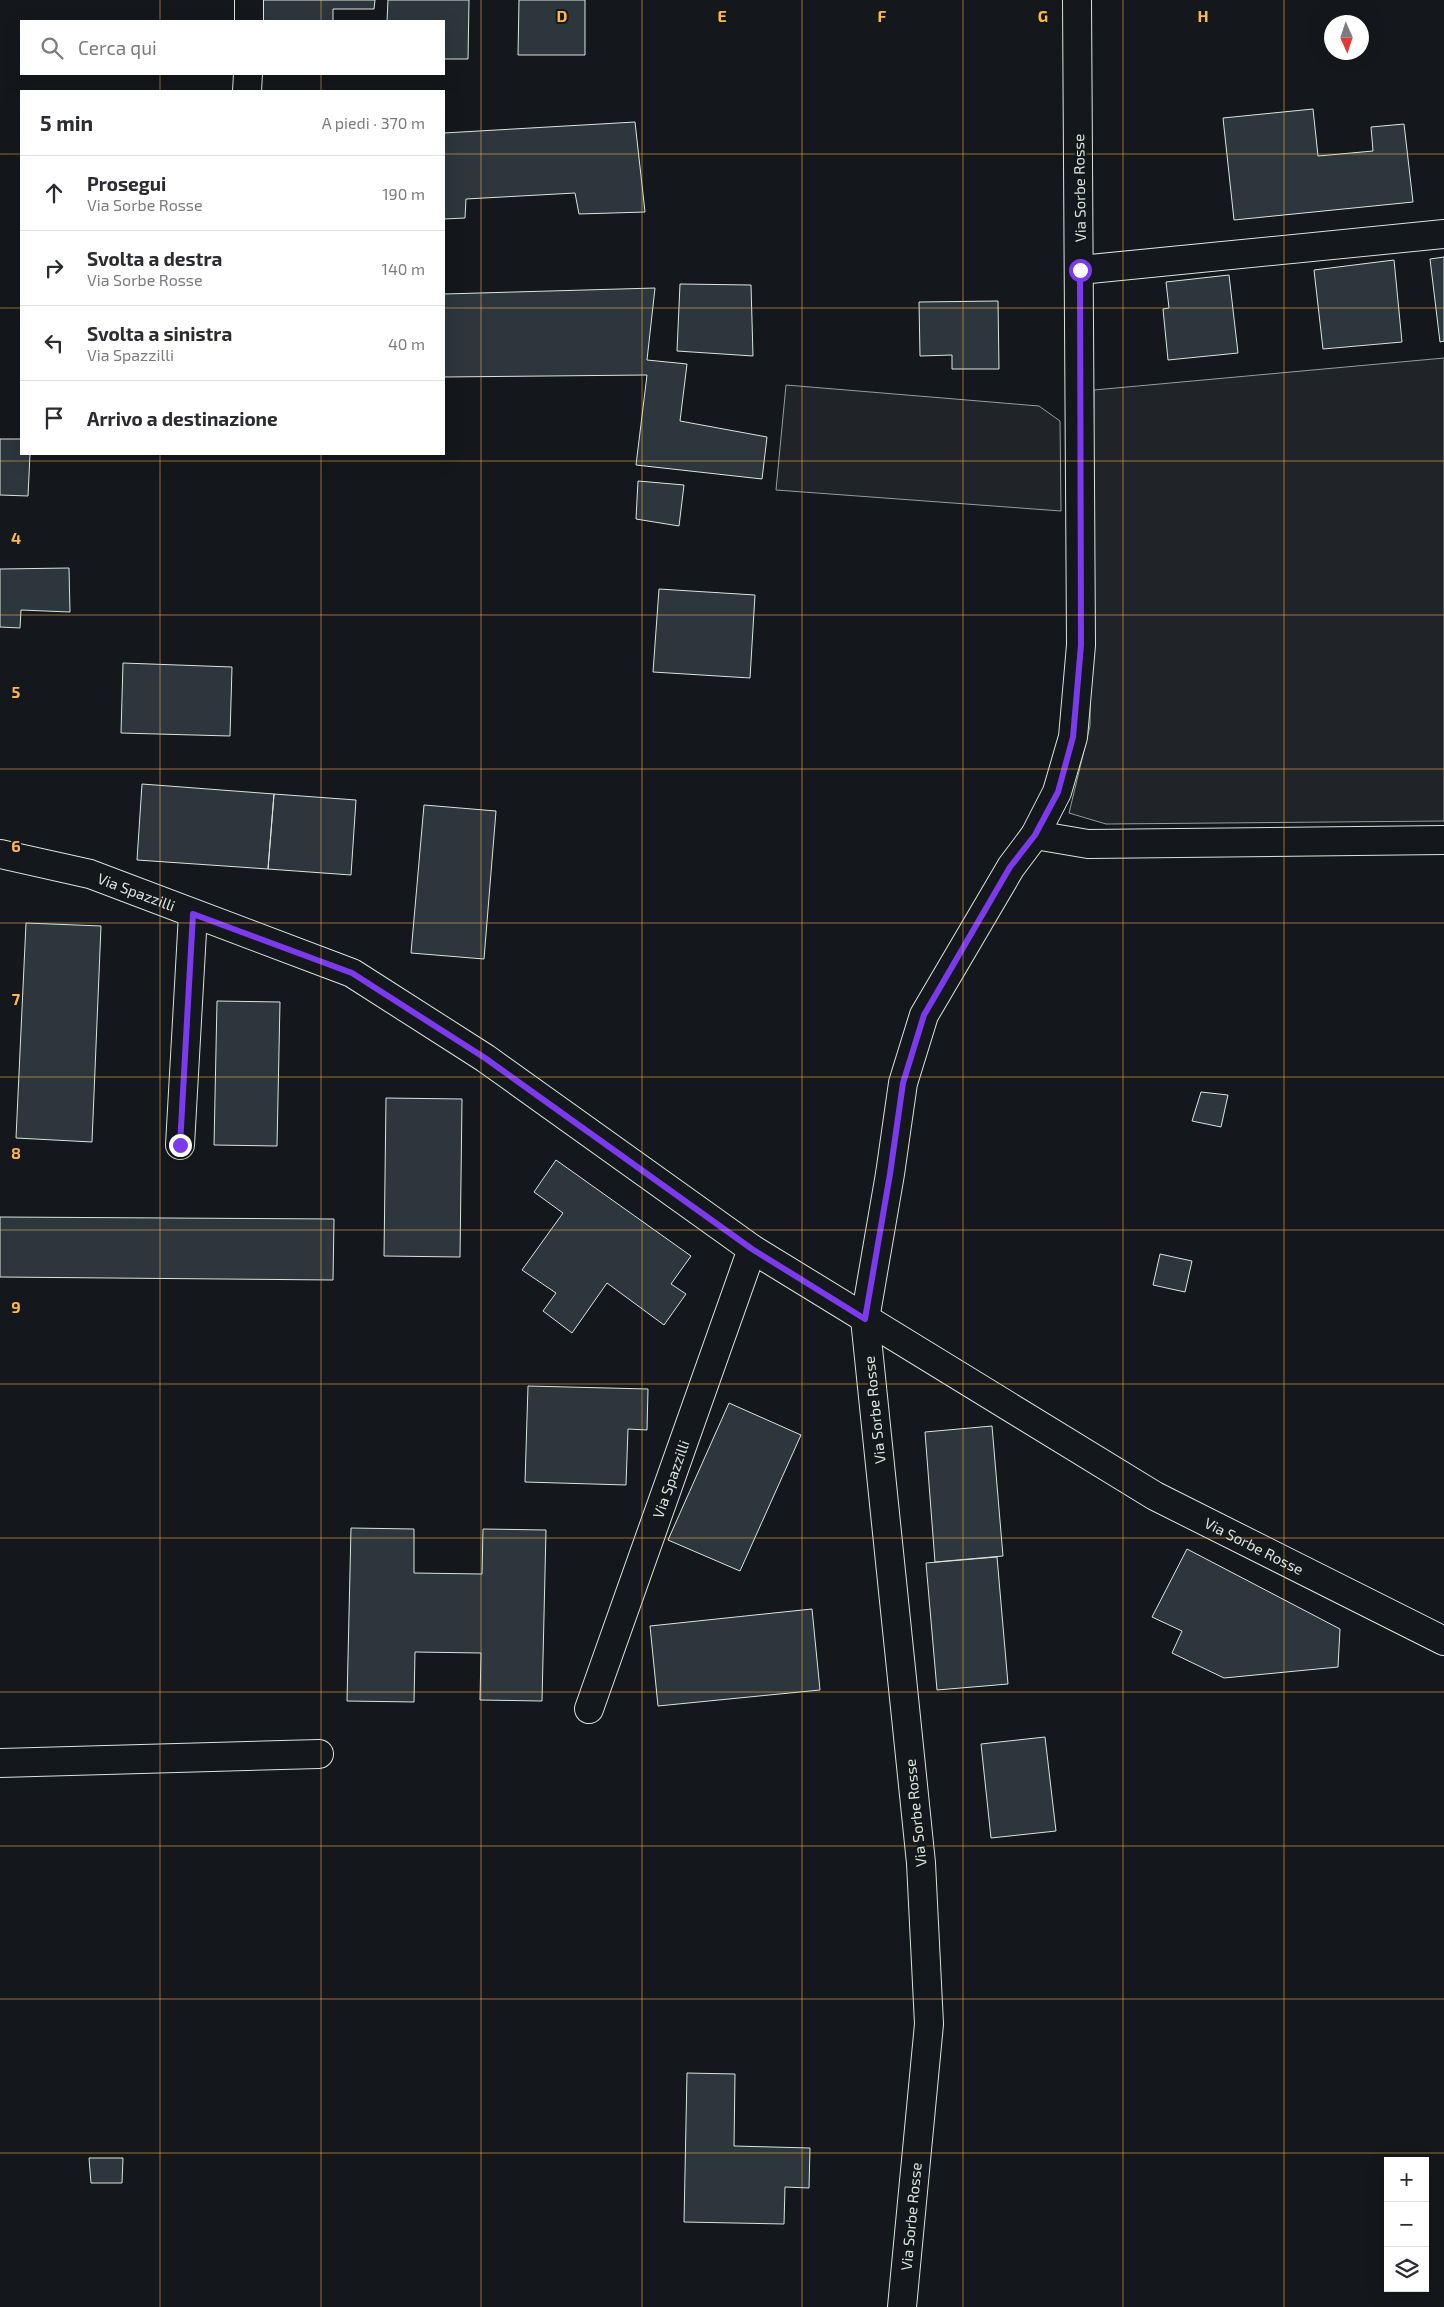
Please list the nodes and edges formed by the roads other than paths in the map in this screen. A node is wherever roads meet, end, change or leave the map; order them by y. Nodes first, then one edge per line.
1 (249, 0) edge
2 (1077, 0) edge
3 (249, 20) edge
4 (248, 75) edge
5 (247, 90) edge
6 (1444, 234) edge
7 (1080, 270) junction
8 (1035, 835) junction
9 (1444, 840) edge
10 (0, 854) edge
11 (193, 914) junction
12 (180, 1145) dead end
13 (752, 1249) junction
14 (865, 1319) junction
15 (1444, 1641) edge
16 (590, 1709) dead end
17 (319, 1754) dead end
18 (0, 1763) edge
19 (902, 2307) edge

1 - 3 street
2 - 7 street, Via Sorbe Rosse
4 - 5 street
6 - 7 street
7 - 8 street, Via Sorbe Rosse
8 - 9 street
8 - 14 street, Via Sorbe Rosse
10 - 11 street, Via Spazzilli
11 - 12 street, Via Spazzilli
11 - 13 street, Via Sorbe Rosse
13 - 14 street, Via Sorbe Rosse
13 - 16 street, Via Spazzilli
14 - 15 street, Via Sorbe Rosse
14 - 19 street, Via Sorbe Rosse
17 - 18 street

